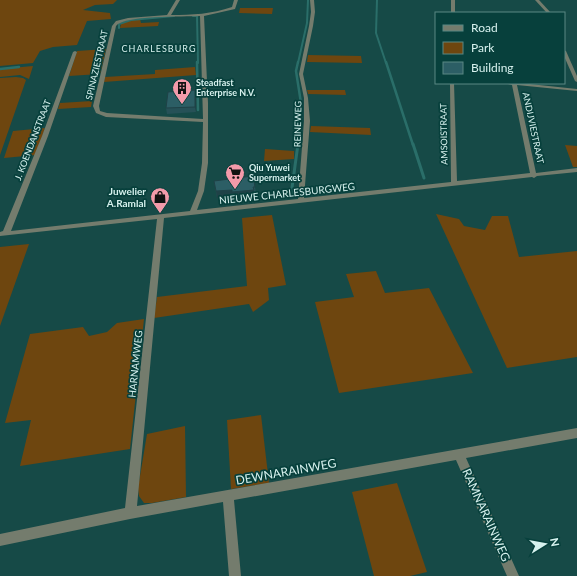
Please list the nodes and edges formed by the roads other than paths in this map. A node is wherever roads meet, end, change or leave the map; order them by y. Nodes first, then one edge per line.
1 (178, 0) edge
2 (236, 0) edge
3 (312, 0) edge
4 (454, 0) edge
5 (537, 0) edge
6 (453, 12) edge
7 (547, 12) edge
8 (202, 14) junction
9 (169, 15) junction
10 (75, 52) dead end
11 (565, 53) edge
12 (577, 81) edge
13 (452, 84) edge
14 (514, 84) edge
15 (577, 90) edge
16 (206, 121) junction
17 (577, 170) edge
18 (534, 176) junction
19 (454, 184) junction
20 (301, 201) junction
21 (192, 213) junction
22 (161, 217) junction
23 (3, 234) edge
24 (577, 432) edge
25 (459, 455) junction
26 (228, 496) junction
27 (130, 513) junction
28 (0, 540) edge
29 (235, 576) edge
30 (514, 576) edge

1 - 9 street
2 - 8 street
3 - 20 street, REINEWEG
4 - 6 street
5 - 7 street
8 - 9 street
8 - 16 street
9 - 16 street, SPINAZIESTRAAT
10 - 23 street, J. KOENDANSTRAAT
11 - 12 street
13 - 19 street, AMSOISTRAAT
14 - 15 street
14 - 18 street, ANDIJVIESTRAAT
16 - 21 street
17 - 18 street, NIEUWE CHARLESBURGWEG
18 - 19 street, NIEUWE CHARLESBURGWEG
19 - 20 street, NIEUWE CHARLESBURGWEG
20 - 21 street, NIEUWE CHARLESBURGWEG
21 - 22 street, NIEUWE CHARLESBURGWEG
22 - 23 street, NIEUWE CHARLESBURGWEG
22 - 27 street, HARNAMWEG
24 - 25 street, DEWNARAINWEG
25 - 26 street, DEWNARAINWEG
25 - 30 street, RAMNARAINWEG
26 - 27 street, DEWNARAINWEG
26 - 29 street
27 - 28 street, DEWNARAINWEG

